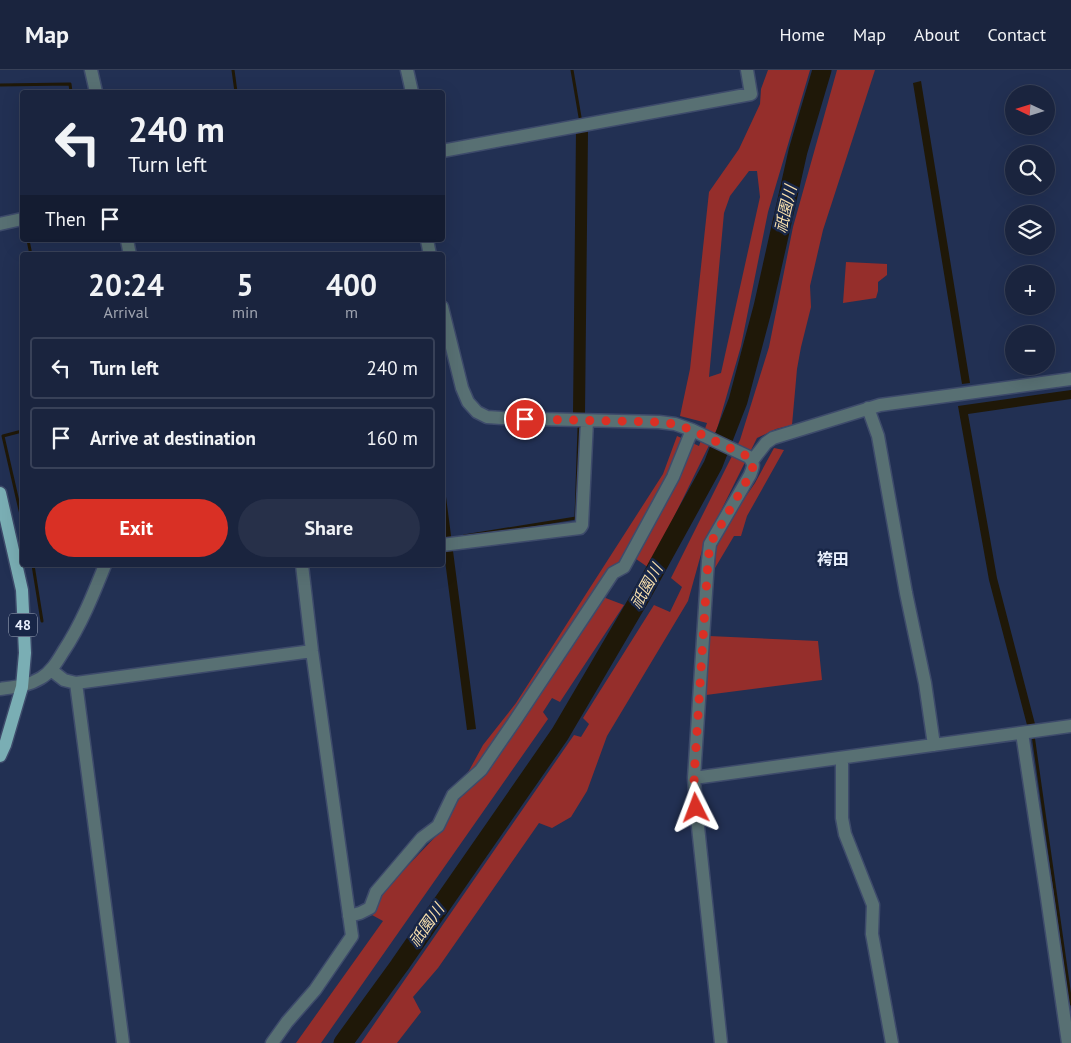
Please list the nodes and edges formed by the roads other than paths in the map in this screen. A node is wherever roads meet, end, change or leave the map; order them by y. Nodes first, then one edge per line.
1 (91, 70) edge
2 (407, 70) edge
3 (747, 70) edge
4 (96, 90) edge
5 (412, 90) edge
6 (445, 150) edge
7 (20, 220) edge
8 (0, 224) edge
9 (445, 319) edge
10 (1071, 379) edge
11 (868, 408) junction
12 (587, 420) junction
13 (692, 430) junction
14 (751, 459) junction
15 (0, 493) edge
16 (445, 545) edge
17 (104, 567) edge
18 (302, 567) edge
19 (312, 651) junction
20 (52, 670) junction
21 (76, 683) junction
22 (22, 687) junction
23 (0, 689) edge
24 (1071, 726) edge
25 (1022, 733) junction
26 (934, 745) junction
27 (0, 756) edge
28 (842, 758) junction
29 (694, 778) junction
30 (349, 916) junction
31 (123, 1043) edge
32 (272, 1043) edge
33 (721, 1043) edge
34 (892, 1043) edge
35 (1068, 1043) edge

1 - 4 street
2 - 5 street
3 - 6 street
7 - 8 street
9 - 12 street
10 - 11 street
11 - 14 street
11 - 26 street
12 - 13 street
12 - 16 street
13 - 14 street
13 - 30 street
14 - 29 street
15 - 22 main road, 48
17 - 20 street
18 - 19 street
19 - 21 street
19 - 30 street
20 - 21 street
20 - 22 street
21 - 31 street
22 - 23 street
22 - 27 main road, 48
24 - 25 street
25 - 26 street
25 - 35 street
26 - 28 street
28 - 29 street
28 - 34 street
29 - 33 street
30 - 32 street

